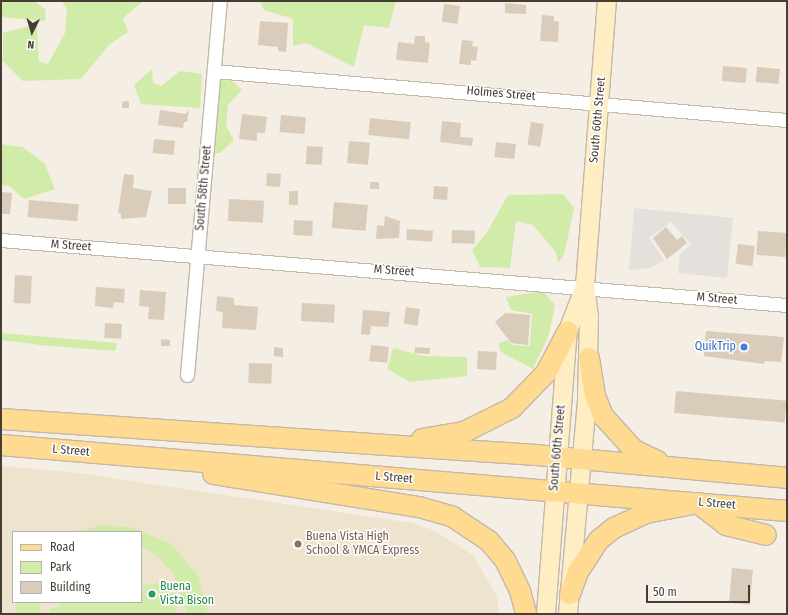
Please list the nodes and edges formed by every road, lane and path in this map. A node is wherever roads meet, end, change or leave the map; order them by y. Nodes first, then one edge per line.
1 (220, 1) edge
2 (607, 1) edge
3 (214, 71) junction
4 (599, 102) junction
5 (787, 120) edge
6 (1, 240) edge
7 (198, 256) junction
8 (585, 286) junction
9 (787, 305) edge
10 (568, 330) junction
11 (589, 358) junction
12 (187, 375) dead end
13 (1, 419) edge
14 (342, 442) junction
15 (1, 445) edge
16 (109, 454) junction
17 (557, 457) junction
18 (582, 459) junction
19 (681, 468) junction
20 (787, 478) edge
21 (554, 491) junction
22 (579, 493) junction
23 (698, 503) junction
24 (787, 511) edge
25 (766, 535) dead end
26 (570, 594) junction
27 (526, 614) edge
28 (546, 614) edge
29 (568, 614) edge

1 - 3 street, South 58th Street
2 - 4 main road, South 60th Street
3 - 4 street, Holmes Street
3 - 7 street, South 58th Street
4 - 5 street, Holmes Street
4 - 8 main road, South 60th Street
6 - 7 street, M Street
7 - 8 street, M Street
7 - 12 street, South 58th Street
8 - 9 street, M Street
8 - 10 main road, South 60th Street
8 - 11 main road, South 60th Street
10 - 14 main road
10 - 17 main road, South 60th Street
11 - 18 main road, South 60th Street
11 - 19 main road
13 - 14 main road
14 - 17 main road
15 - 16 main road, L Street
16 - 21 main road, L Street
16 - 27 main road
17 - 18 main road
17 - 21 main road, South 60th Street
18 - 19 main road
18 - 22 main road, South 60th Street
19 - 20 main road
21 - 22 main road, L Street
21 - 28 main road, South 60th Street
22 - 23 main road, L Street
22 - 26 main road, South 60th Street
23 - 24 main road, L Street
23 - 25 main road
23 - 26 main road
26 - 29 main road, South 60th Street

